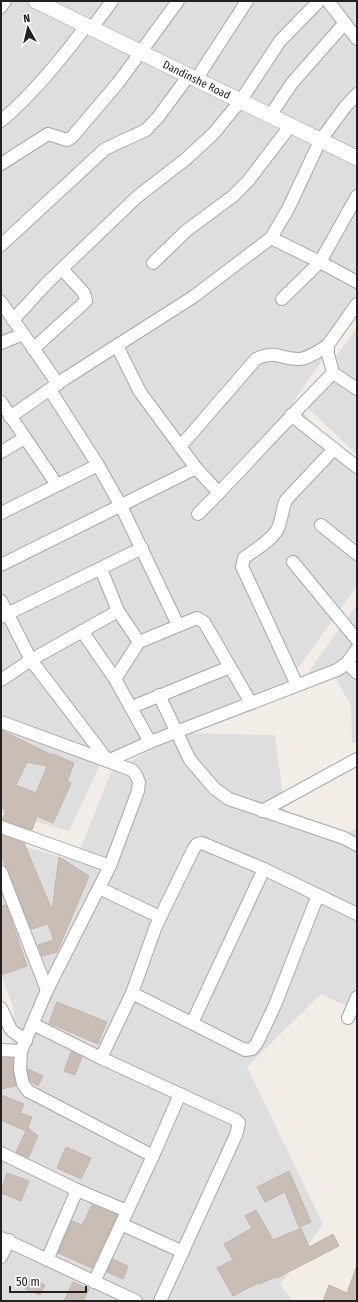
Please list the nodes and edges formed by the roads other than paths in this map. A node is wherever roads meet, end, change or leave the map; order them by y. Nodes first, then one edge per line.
1 (5, 1) edge
2 (112, 1) edge
3 (178, 1) edge
4 (247, 1) edge
5 (319, 1) edge
6 (328, 1) edge
7 (44, 3) edge
8 (1, 7) edge
9 (344, 24) junction
10 (90, 26) junction
11 (357, 39) edge
12 (140, 51) junction
13 (193, 77) junction
14 (357, 94) edge
15 (241, 100) junction
16 (270, 116) junction
17 (1, 121) edge
18 (291, 125) junction
19 (320, 141) junction
20 (357, 158) edge
21 (1, 164) edge
22 (357, 196) edge
23 (271, 238) junction
24 (1, 245) edge
25 (320, 262) junction
26 (153, 263) dead end
27 (62, 269) junction
28 (357, 282) edge
29 (282, 299) dead end
30 (1, 302) edge
31 (357, 304) edge
32 (13, 320) junction
33 (23, 334) junction
34 (1, 343) edge
35 (328, 345) junction
36 (117, 346) junction
37 (33, 348) junction
38 (333, 373) junction
39 (54, 387) junction
40 (357, 389) edge
41 (1, 402) edge
42 (291, 415) junction
43 (10, 417) junction
44 (25, 438) junction
45 (180, 447) junction
46 (3, 448) edge
47 (334, 449) junction
48 (98, 465) junction
49 (357, 467) edge
50 (196, 468) junction
51 (57, 485) junction
52 (218, 493) junction
53 (121, 506) junction
54 (1, 513) edge
55 (198, 514) dead end
56 (321, 525) dead end
57 (142, 548) junction
58 (357, 554) edge
59 (294, 562) dead end
60 (1, 566) edge
61 (101, 569) junction
62 (1, 601) edge
63 (118, 611) junction
64 (4, 616) edge
65 (178, 625) junction
66 (82, 631) junction
67 (357, 640) edge
68 (139, 642) junction
69 (357, 649) edge
70 (31, 660) junction
71 (347, 662) junction
72 (230, 667) junction
73 (357, 673) edge
74 (115, 679) junction
75 (1, 680) edge
76 (298, 686) junction
77 (159, 695) junction
78 (251, 703) junction
79 (132, 707) junction
80 (1, 722) edge
81 (177, 731) junction
82 (150, 742) junction
83 (357, 759) edge
84 (108, 761) junction
85 (262, 811) junction
86 (1, 827) edge
87 (357, 845) edge
88 (110, 866) junction
89 (264, 868) junction
90 (1, 872) edge
91 (99, 888) junction
92 (318, 895) junction
93 (357, 914) edge
94 (160, 917) junction
95 (47, 990) junction
96 (132, 993) junction
97 (357, 997) edge
98 (1, 1008) edge
99 (348, 1018) dead end
100 (192, 1023) junction
101 (33, 1024) junction
102 (23, 1046) junction
103 (1, 1050) edge
104 (101, 1058) junction
105 (180, 1094) junction
106 (1, 1153) edge
107 (153, 1156) junction
108 (77, 1190) junction
109 (127, 1211) junction
110 (121, 1224) junction
111 (5, 1239) edge
112 (183, 1252) junction
113 (1, 1257) edge
114 (47, 1260) junction
115 (94, 1282) junction
116 (136, 1301) edge
117 (160, 1301) edge

1 - 8 street
2 - 10 street
3 - 12 street
4 - 13 street
5 - 15 street
6 - 9 street
7 - 10 street, Dandinshe Road
9 - 11 street
9 - 16 street
10 - 12 street, Dandinshe Road
10 - 17 street
12 - 13 street, Dandinshe Road
12 - 21 street
13 - 15 street, Dandinshe Road
13 - 24 street
14 - 19 street
15 - 16 street, Dandinshe Road
15 - 27 street
16 - 18 street, Dandinshe Road
18 - 19 street, Dandinshe Road
18 - 26 street
19 - 20 street, Dandinshe Road
19 - 23 street
22 - 25 street
23 - 25 street
23 - 36 street
25 - 28 street
25 - 29 street
27 - 32 street
27 - 37 street
30 - 32 street
31 - 35 street
32 - 33 street
33 - 34 street
33 - 37 street
35 - 38 street
35 - 45 street
36 - 39 street
36 - 45 street
37 - 39 street
38 - 40 street
38 - 42 street
39 - 43 street
39 - 48 street
41 - 43 street
42 - 47 street
42 - 52 street
43 - 44 street
44 - 46 street
44 - 51 street
45 - 50 street
47 - 49 street
47 - 76 street
48 - 51 street
48 - 53 street
50 - 52 street
50 - 53 street
51 - 54 street
52 - 55 street
53 - 57 street
53 - 60 street
56 - 58 street
57 - 61 street
57 - 65 street
59 - 67 street
61 - 63 street
61 - 64 street
62 - 64 street
63 - 66 street
63 - 68 street
64 - 70 street
65 - 68 street
65 - 72 street
66 - 70 street
66 - 74 street
68 - 74 street
69 - 71 street
70 - 75 street
70 - 84 street
71 - 73 street
71 - 76 street
72 - 77 street
72 - 78 street
74 - 79 street
76 - 78 street
77 - 79 street
77 - 81 street
78 - 81 street
79 - 82 street
80 - 84 street
81 - 82 street
81 - 85 street
82 - 84 street
83 - 85 street
84 - 88 street
85 - 87 street
86 - 88 street
88 - 91 street
89 - 92 street
89 - 94 street
89 - 100 street
90 - 95 street
91 - 94 street
91 - 95 street
92 - 93 street
92 - 100 street
94 - 96 street
95 - 101 street
96 - 100 street
96 - 104 street
97 - 99 street
98 - 102 street
101 - 102 street
101 - 104 street
102 - 103 street
102 - 107 street
104 - 105 street
105 - 107 street
105 - 112 street
106 - 108 street
107 - 109 street
108 - 109 street
108 - 114 street
109 - 110 street
110 - 112 street
110 - 115 street
111 - 113 street
111 - 114 street
112 - 117 street
114 - 115 street
115 - 116 street

